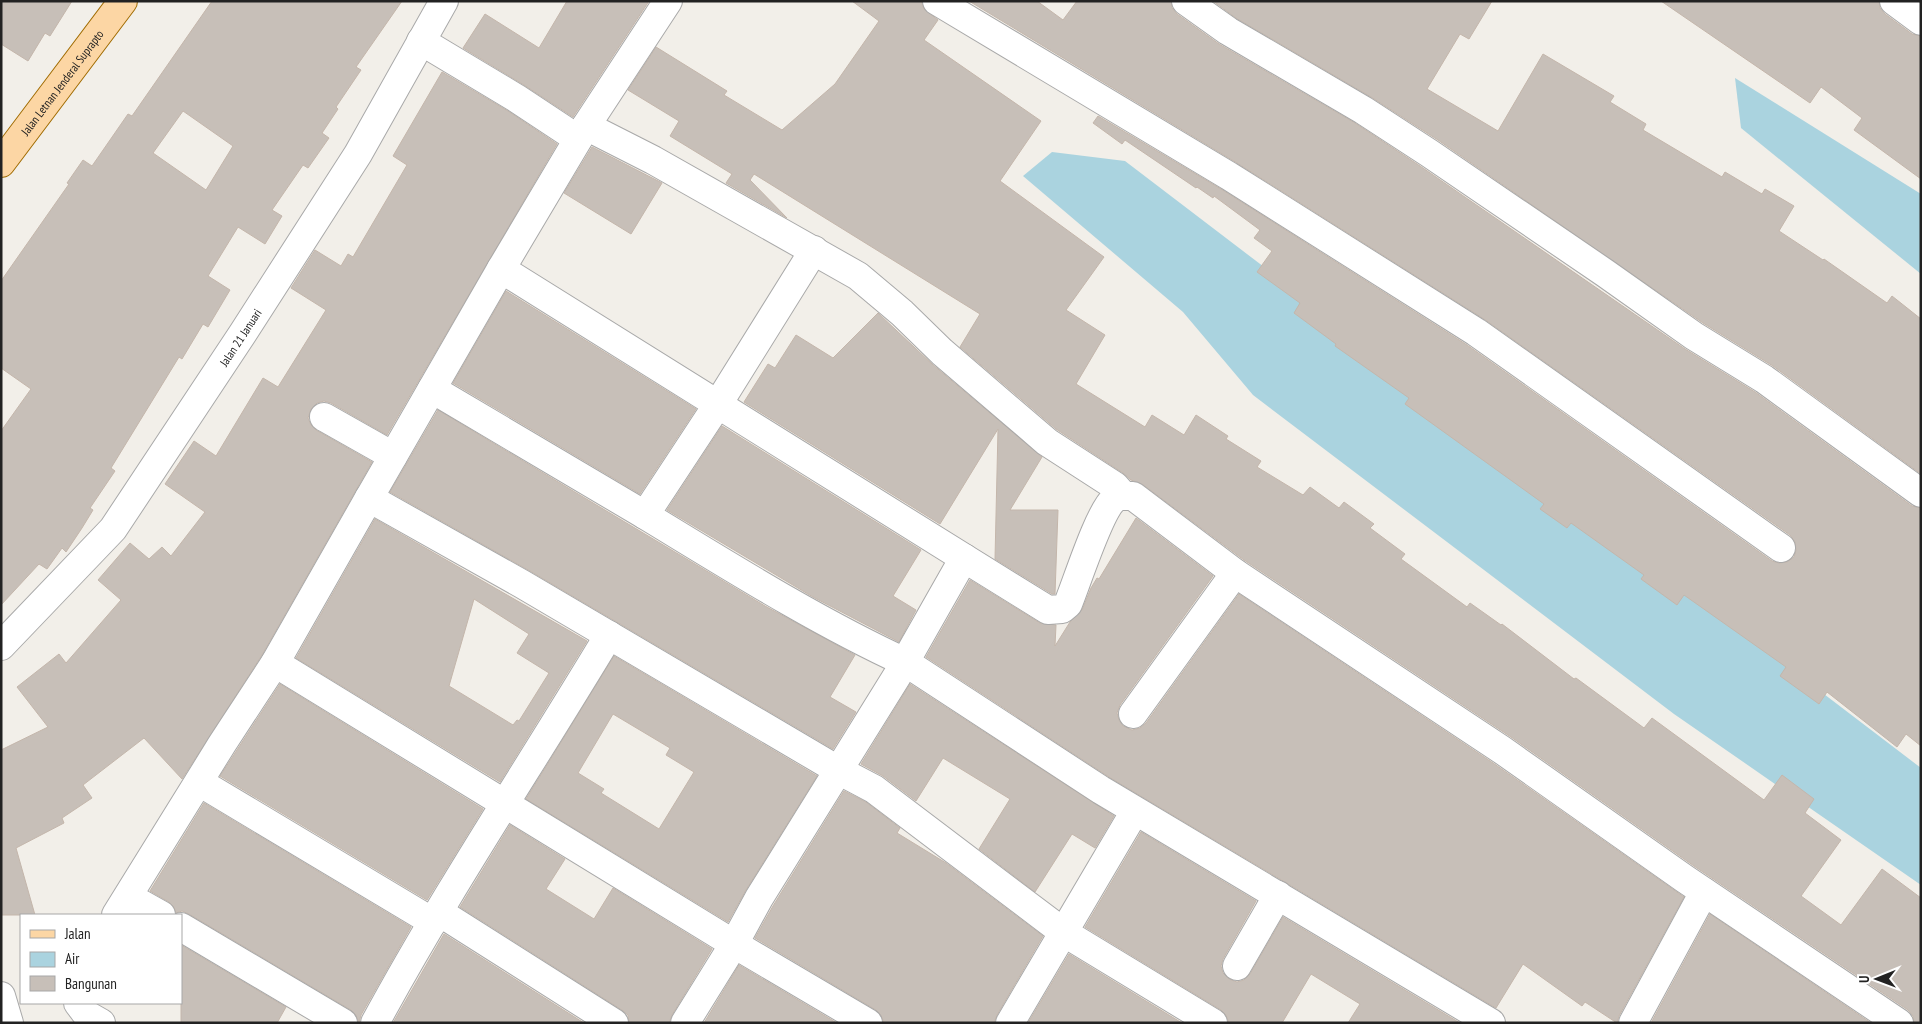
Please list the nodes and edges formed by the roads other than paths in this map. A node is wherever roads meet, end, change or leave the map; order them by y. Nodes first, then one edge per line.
1 (123, 1) edge
2 (444, 1) edge
3 (668, 1) edge
4 (937, 1) edge
5 (1186, 1) edge
6 (1894, 1) edge
7 (1921, 20) edge
8 (421, 42) junction
9 (582, 133) junction
10 (1, 163) edge
11 (814, 250) junction
12 (501, 268) junction
13 (432, 389) junction
14 (718, 404) junction
15 (324, 417) dead end
16 (393, 456) junction
17 (1921, 493) edge
18 (1123, 496) junction
19 (369, 498) junction
20 (645, 515) junction
21 (1780, 548) dead end
22 (964, 558) junction
23 (1235, 573) junction
24 (610, 636) junction
25 (1, 646) edge
26 (905, 662) junction
27 (275, 663) junction
28 (1133, 714) dead end
29 (838, 770) junction
30 (199, 782) junction
31 (505, 805) junction
32 (1135, 811) junction
33 (1704, 892) junction
34 (1278, 895) junction
35 (122, 906) edge
36 (157, 914) edge
37 (436, 917) junction
38 (182, 928) edge
39 (1063, 932) junction
40 (734, 944) junction
41 (1236, 966) dead end
42 (1, 996) edge
43 (79, 1004) edge
44 (1206, 1021) edge
45 (9, 1023) edge
46 (101, 1023) edge
47 (344, 1023) edge
48 (375, 1023) edge
49 (614, 1023) edge
50 (685, 1023) edge
51 (868, 1023) edge
52 (1010, 1023) edge
53 (1492, 1023) edge
54 (1633, 1023) edge
55 (1899, 1023) edge

1 - 10 main road, Jalan Letnan Jenderal Suprapto
2 - 8 street, Jalan 21 Januari
3 - 9 street
4 - 21 street
5 - 17 street
6 - 7 street
8 - 9 street
8 - 25 street, Jalan 21 Januari
9 - 11 street
9 - 12 street
11 - 14 street
11 - 18 street
12 - 13 street
12 - 14 street
13 - 16 street
13 - 20 street
14 - 20 street
14 - 22 street
15 - 16 street
16 - 19 street
18 - 22 street
18 - 23 street
19 - 24 street
19 - 27 street
20 - 26 street
22 - 26 street
23 - 28 street
23 - 33 street
24 - 29 street
24 - 31 street
26 - 29 street
26 - 32 street
27 - 30 street
27 - 31 street
29 - 39 street
29 - 40 street
30 - 35 street
30 - 37 street
31 - 37 street
31 - 40 street
32 - 34 street
32 - 39 street
33 - 54 street
33 - 55 street
34 - 41 street
34 - 53 street
35 - 36 street
37 - 48 street
37 - 49 street
38 - 47 street
39 - 44 street
39 - 52 street
40 - 50 street
40 - 51 street
42 - 45 street
43 - 46 street

